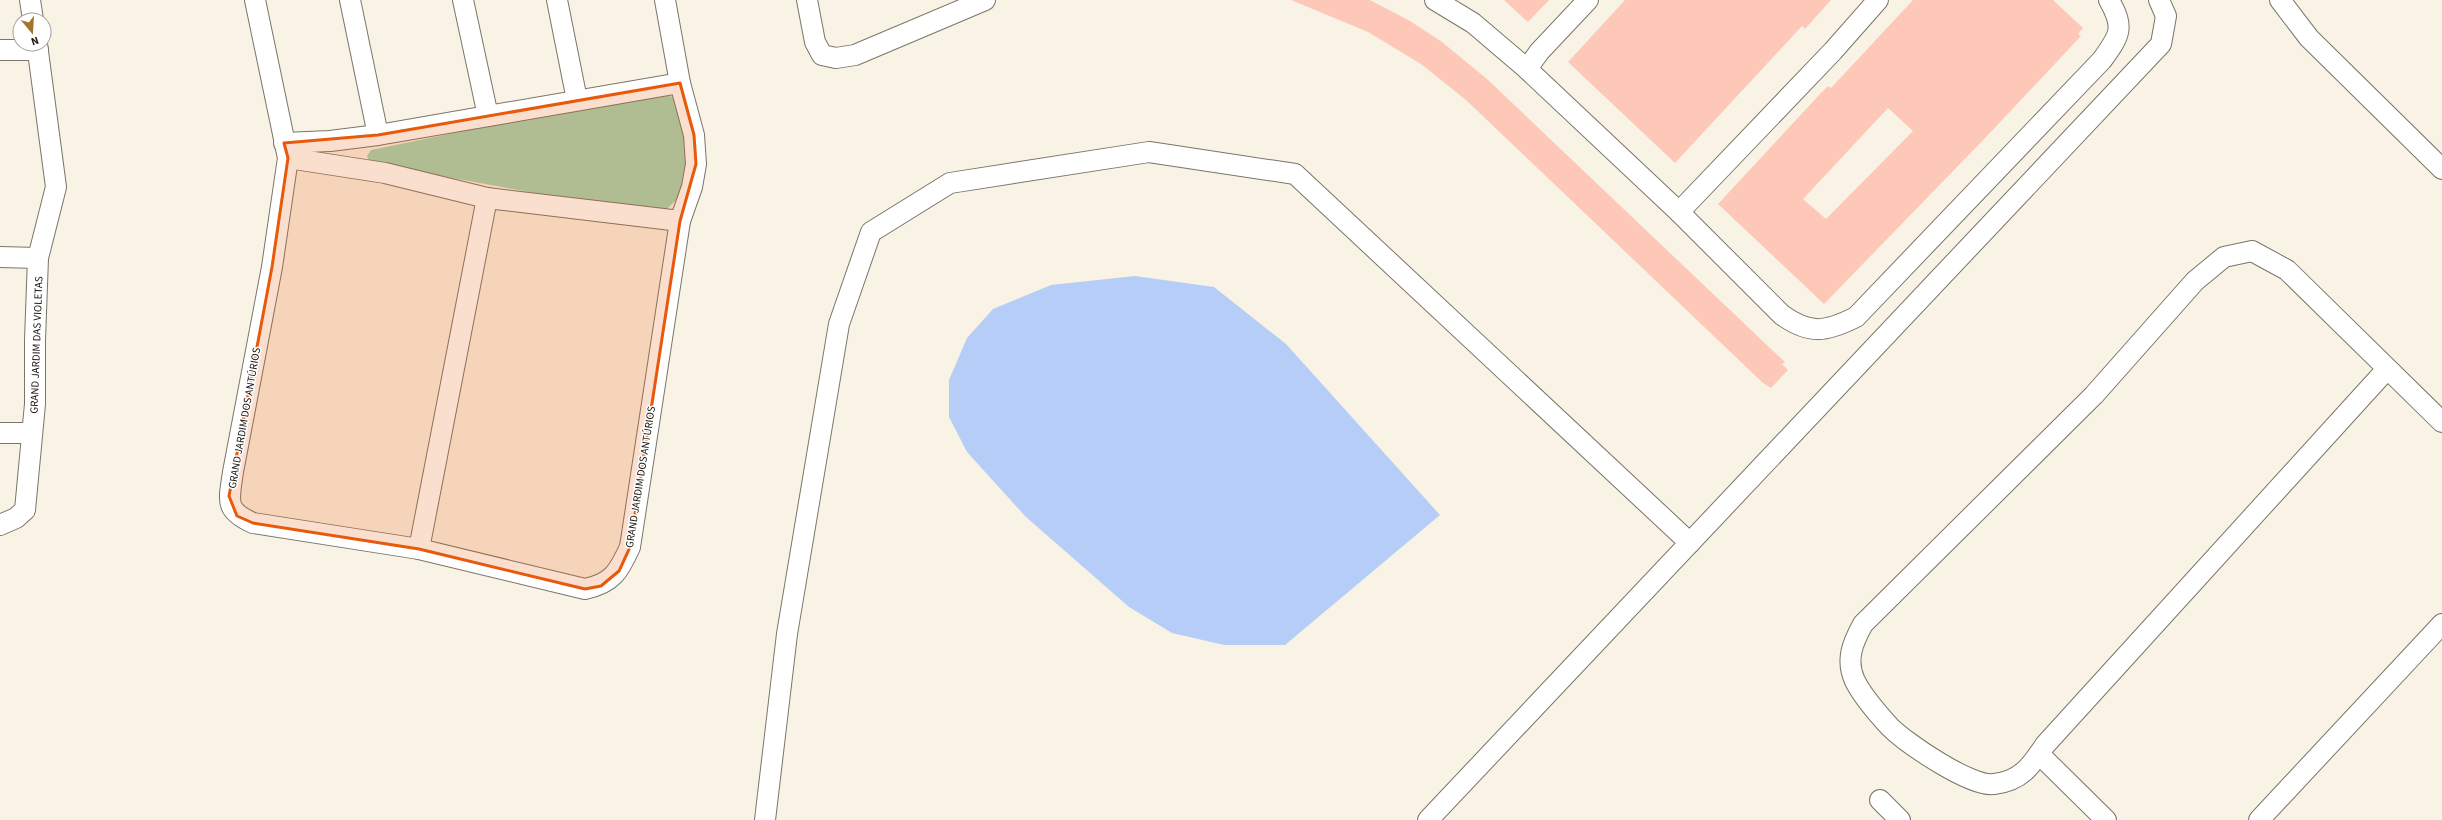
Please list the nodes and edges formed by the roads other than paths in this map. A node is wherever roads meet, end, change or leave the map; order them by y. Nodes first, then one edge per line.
1 (30, 0) edge
2 (255, 0) edge
3 (350, 0) edge
4 (463, 0) edge
5 (556, 0) edge
6 (665, 0) edge
7 (807, 0) edge
8 (986, 0) edge
9 (1435, 0) edge
10 (1588, 0) edge
11 (1878, 0) edge
12 (2109, 0) edge
13 (2280, 0) edge
14 (2162, 8) edge
15 (32, 12) edge
16 (12, 49) edge
17 (0, 50) edge
18 (38, 52) edge
19 (1527, 69) junction
20 (680, 83) junction
21 (577, 100) junction
22 (488, 116) junction
23 (378, 135) junction
24 (286, 151) junction
25 (2442, 169) edge
26 (487, 198) junction
27 (1679, 212) junction
28 (680, 221) junction
29 (0, 257) edge
30 (38, 258) junction
31 (2386, 369) junction
32 (2442, 422) edge
33 (0, 433) edge
34 (32, 433) junction
35 (0, 525) edge
36 (1690, 543) junction
37 (419, 549) junction
38 (2442, 624) edge
39 (2039, 754) junction
40 (1880, 800) dead end
41 (765, 820) edge
42 (1428, 820) edge
43 (1900, 820) edge
44 (2106, 820) edge
45 (2259, 820) edge

1 - 15 street
2 - 24 street, GRAND JARDIM DOS ANTÚRIOS
3 - 23 street
4 - 22 street
5 - 21 street
6 - 20 street, GRAND JARDIM DOS ANTÚRIOS
7 - 8 street
9 - 19 street
10 - 19 street
11 - 27 street
12 - 27 street
13 - 25 street
14 - 36 street
16 - 17 street, GRAND JARDIM DAS VIOLETAS
18 - 30 street, GRAND JARDIM DAS VIOLETAS
19 - 27 street
20 - 21 street
20 - 28 street, GRAND JARDIM DOS ANTÚRIOS
21 - 22 street
22 - 23 street
23 - 24 street
24 - 26 street
24 - 37 street, GRAND JARDIM DOS ANTÚRIOS
26 - 28 street
26 - 37 street
28 - 37 street, GRAND JARDIM DOS ANTÚRIOS
29 - 30 street
30 - 34 street, GRAND JARDIM DAS VIOLETAS
31 - 32 street
31 - 39 street
31 - 39 street
33 - 34 street
34 - 35 street, GRAND JARDIM DAS VIOLETAS
36 - 41 street
36 - 42 street
38 - 45 street
39 - 44 street
40 - 43 street

